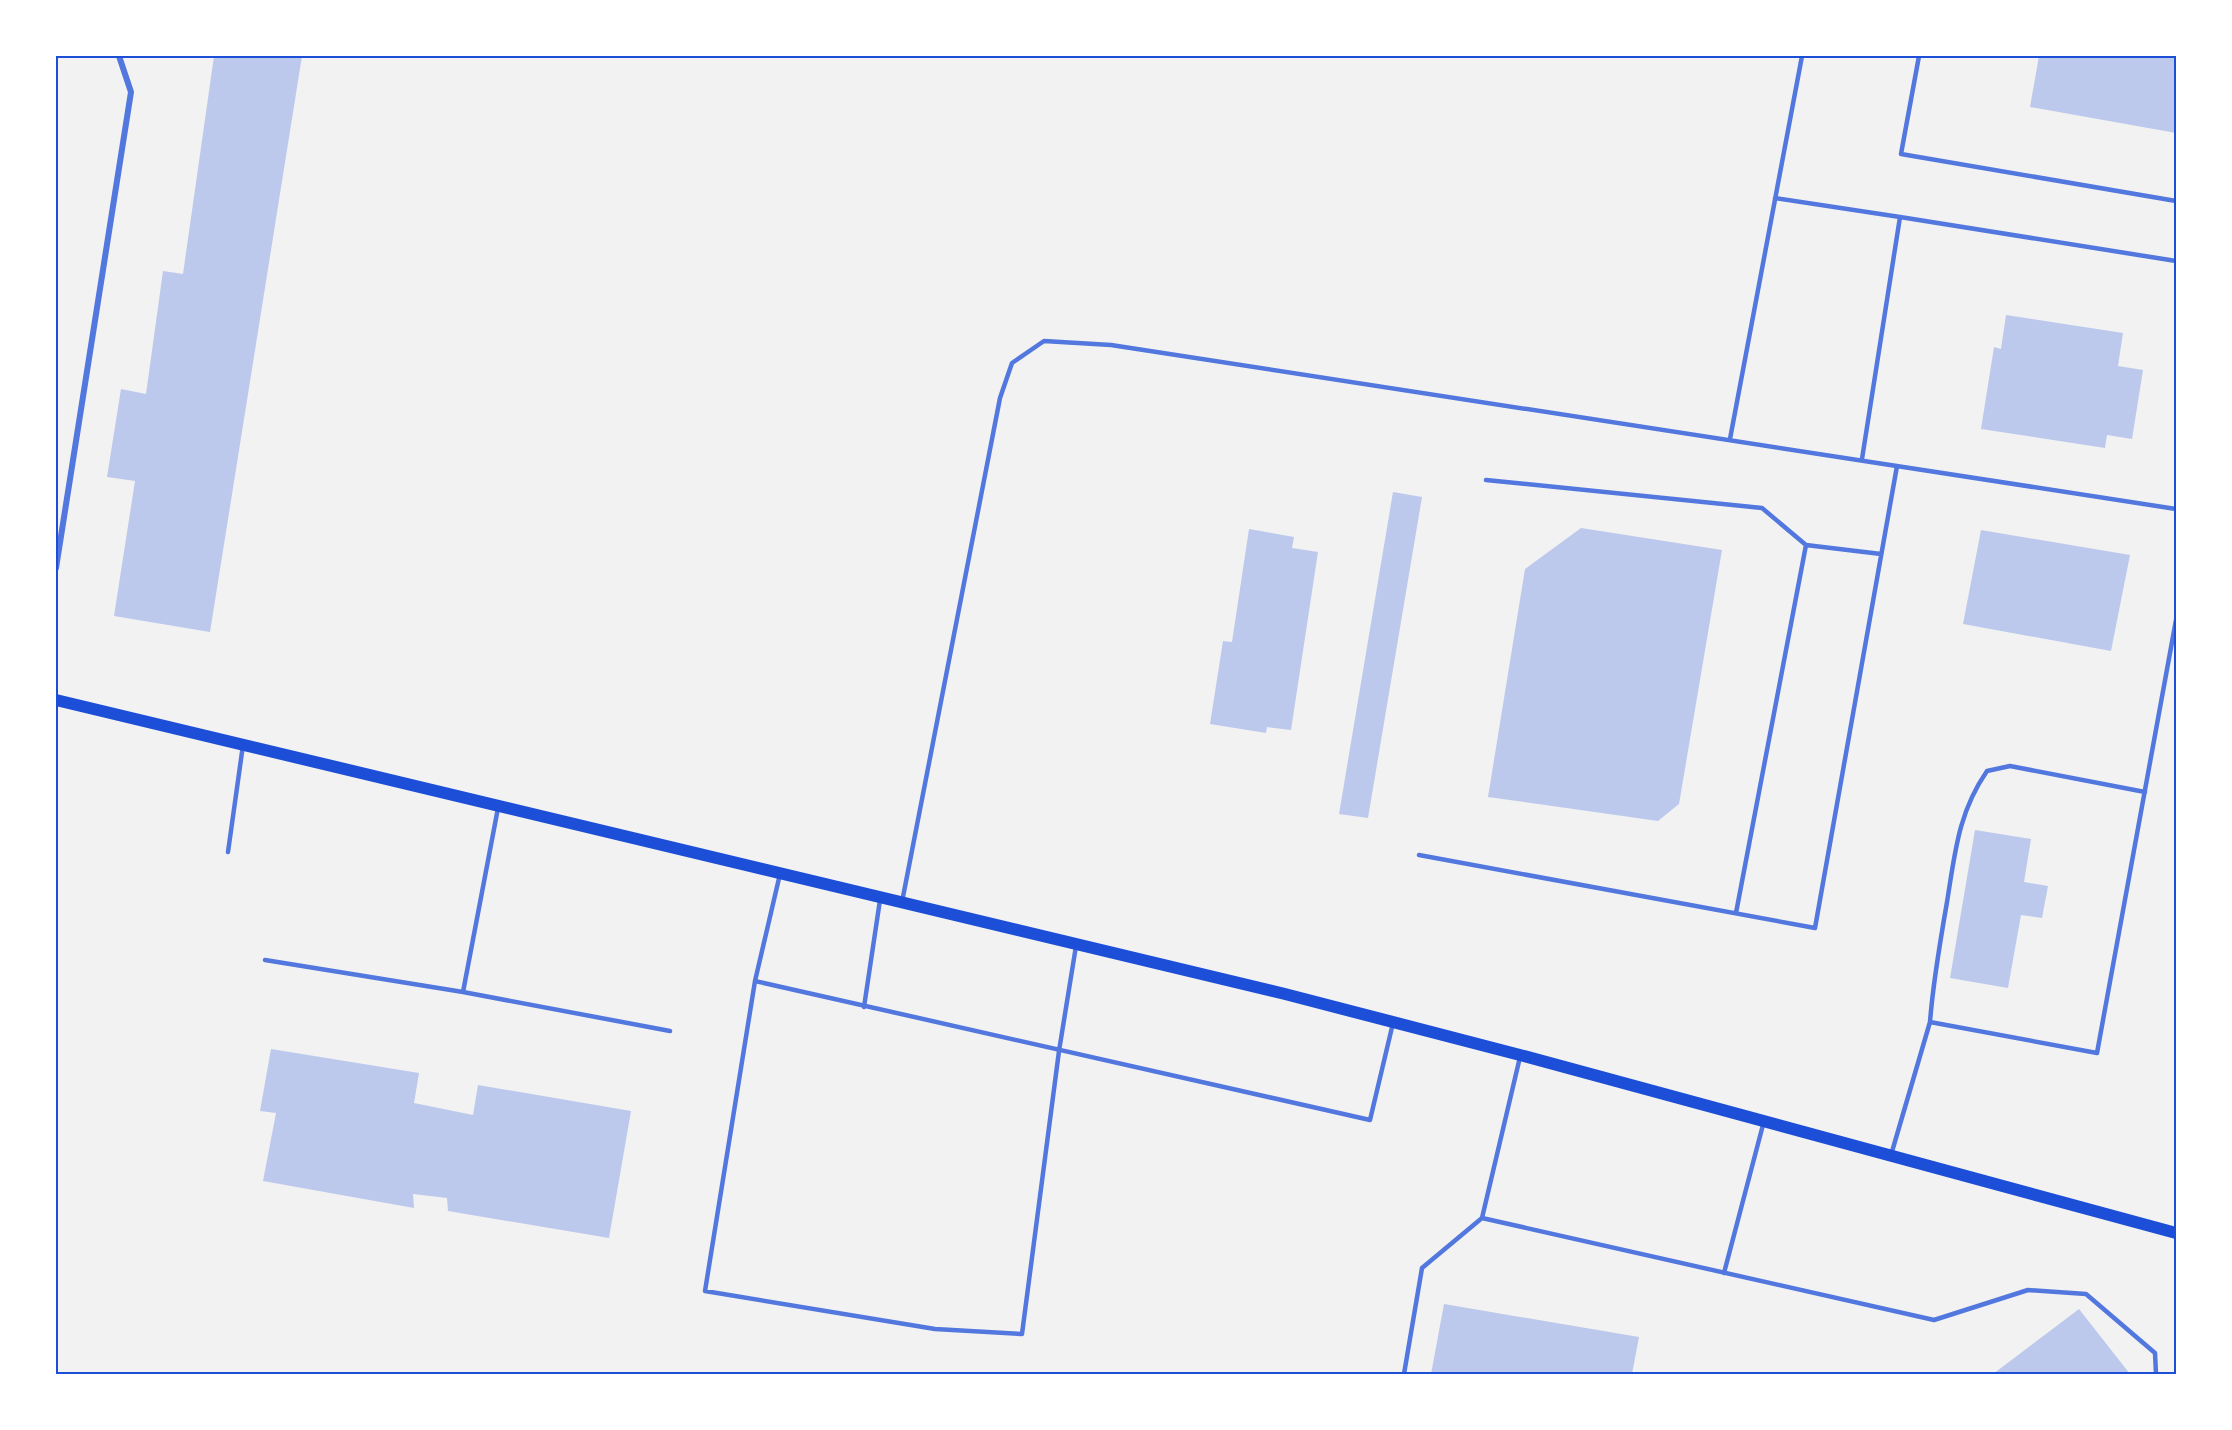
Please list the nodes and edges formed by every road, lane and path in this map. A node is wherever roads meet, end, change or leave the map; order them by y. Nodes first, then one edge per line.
1 (119, 56) edge
2 (1802, 56) edge
3 (1919, 56) edge
4 (1775, 198) junction
5 (2176, 201) edge
6 (1900, 217) junction
7 (2176, 261) edge
8 (1731, 439) junction
9 (1862, 459) junction
10 (1898, 466) junction
11 (1486, 480) dead end
12 (2176, 509) edge
13 (1806, 546) junction
14 (1881, 554) junction
15 (56, 568) edge
16 (2176, 620) edge
17 (56, 700) edge
18 (243, 745) junction
19 (2145, 792) junction
20 (498, 805) junction
21 (228, 852) dead end
22 (1419, 855) dead end
23 (781, 873) junction
24 (880, 897) junction
25 (902, 902) junction
26 (1736, 913) junction
27 (1077, 944) junction
28 (264, 960) dead end
29 (755, 981) junction
30 (463, 992) junction
31 (864, 1007) junction
32 (1930, 1022) junction
33 (1393, 1023) junction
34 (670, 1031) dead end
35 (1059, 1051) junction
36 (1520, 1054) junction
37 (1764, 1120) junction
38 (1891, 1155) junction
39 (1482, 1218) junction
40 (2176, 1233) edge
41 (1724, 1273) junction
42 (1404, 1374) edge
43 (2156, 1374) edge

1 - 15 street
2 - 4 lane
3 - 5 lane
4 - 6 lane
4 - 8 lane
6 - 7 lane
6 - 9 lane
8 - 9 lane
8 - 25 lane
9 - 10 lane
10 - 12 lane
10 - 14 lane
11 - 13 lane
13 - 14 lane
13 - 26 lane
14 - 26 lane
16 - 19 lane
17 - 18 main road
18 - 20 main road
18 - 21 lane
19 - 32 lane
19 - 32 lane
20 - 23 main road
20 - 30 lane
22 - 26 lane
23 - 24 main road
23 - 29 lane
24 - 25 main road
24 - 31 lane
25 - 27 main road
27 - 33 main road
27 - 35 lane
28 - 30 lane
29 - 31 lane
29 - 35 lane
30 - 34 lane
31 - 35 lane
32 - 38 lane
33 - 35 lane
33 - 36 main road
36 - 37 main road
36 - 39 lane
37 - 38 main road
37 - 41 lane
38 - 40 main road
39 - 41 lane
39 - 42 lane
41 - 43 lane

